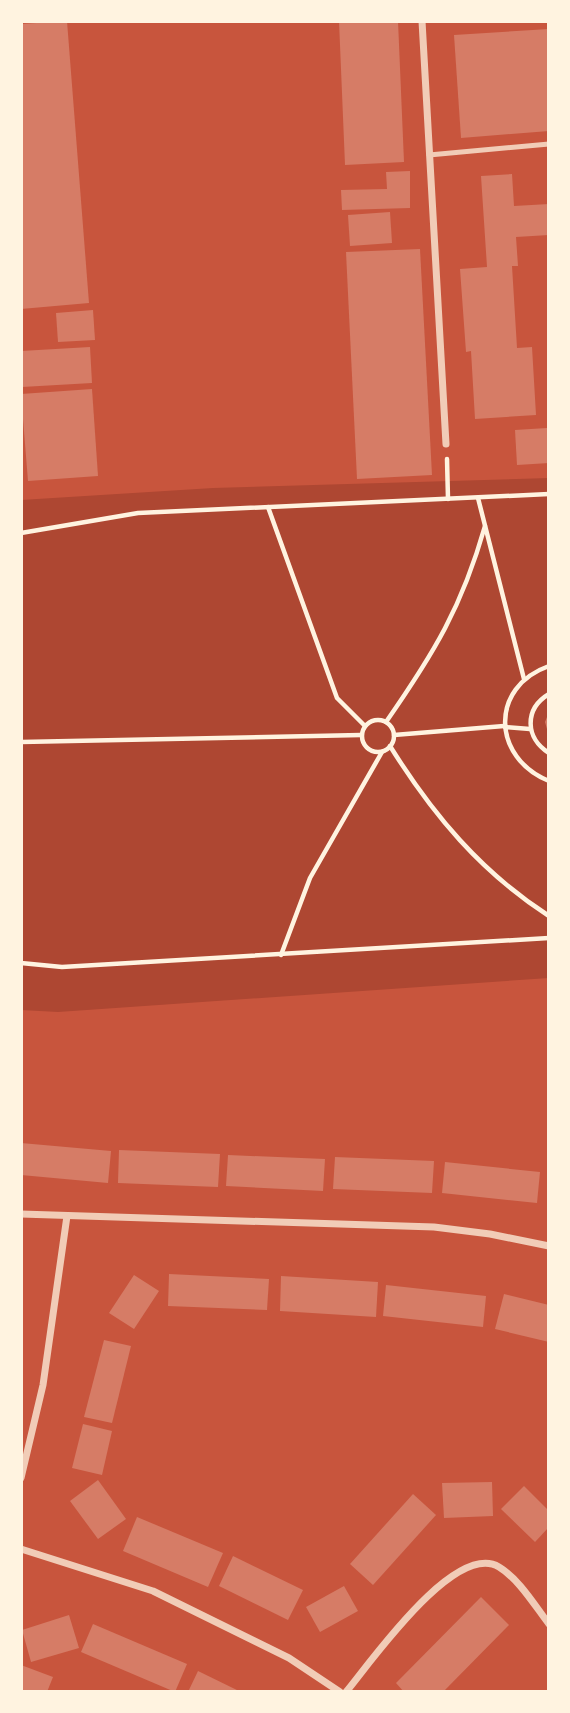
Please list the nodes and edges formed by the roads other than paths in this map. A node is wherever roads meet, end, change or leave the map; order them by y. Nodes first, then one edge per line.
1 (422, 21) edge
2 (549, 144) edge
3 (429, 155) junction
4 (446, 444) road end
5 (21, 1214) edge
6 (66, 1216) junction
7 (549, 1246) edge
8 (21, 1478) edge
9 (21, 1549) edge
10 (549, 1623) edge
11 (341, 1692) edge
12 (346, 1692) edge

1 - 3 street
2 - 3 lane
3 - 4 street
5 - 6 street
6 - 7 street
6 - 8 street
9 - 11 street
10 - 12 street

